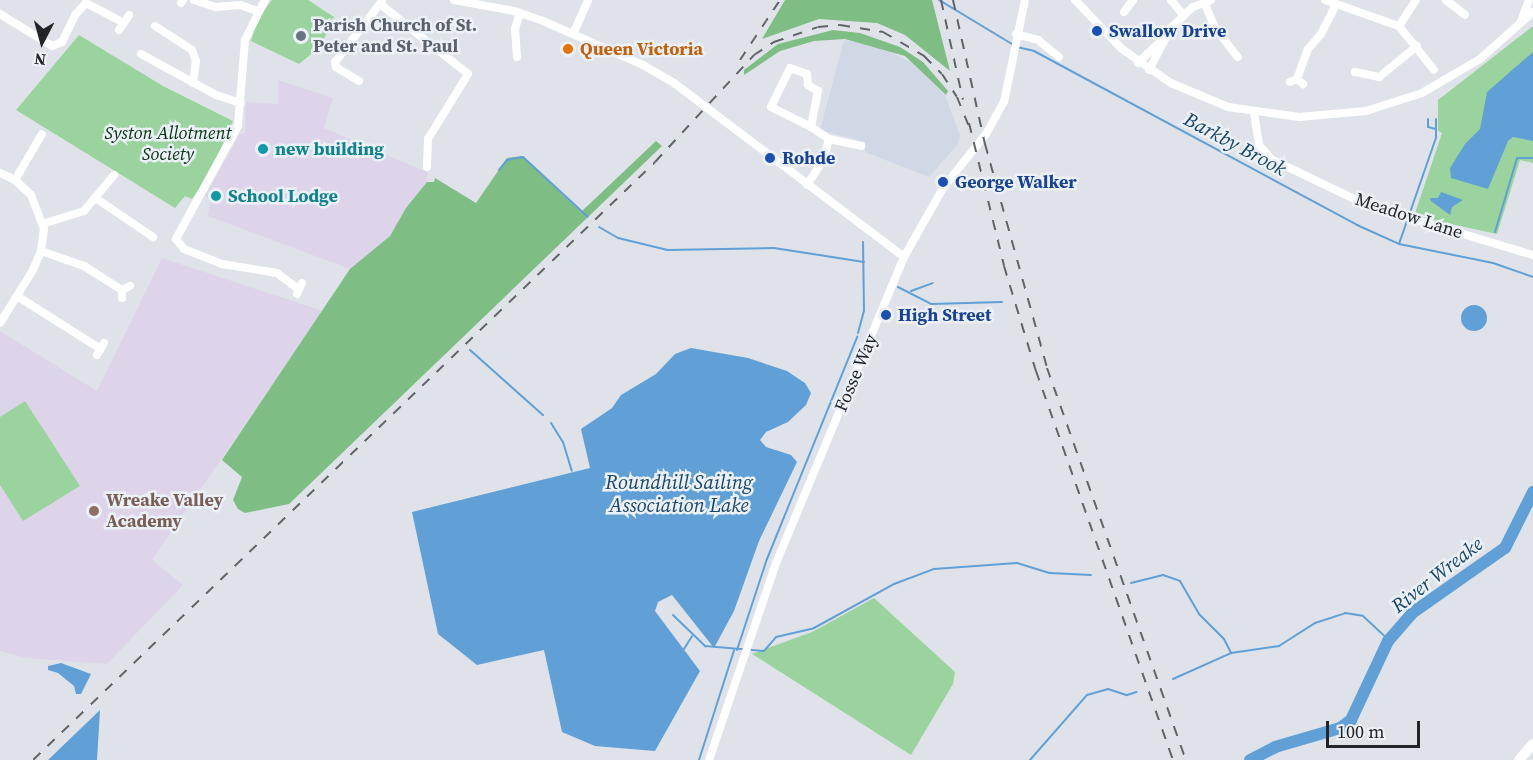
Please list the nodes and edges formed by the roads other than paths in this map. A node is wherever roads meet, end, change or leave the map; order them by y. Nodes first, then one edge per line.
1 (194, 0) edge
2 (264, 0) edge
3 (454, 0) edge
4 (588, 0) edge
5 (1025, 0) edge
6 (1075, 0) edge
7 (1171, 0) edge
8 (1325, 0) edge
9 (1416, 0) edge
10 (1446, 0) edge
11 (1529, 0) edge
12 (1128, 1) edge
13 (1207, 1) edge
14 (86, 2) edge
15 (381, 2) edge
16 (495, 3) edge
17 (1335, 6) junction
18 (257, 11) junction
19 (1124, 12) dead end
20 (1533, 12) edge
21 (520, 13) junction
22 (0, 14) edge
23 (129, 15) dead end
24 (1183, 15) junction
25 (1466, 17) dead end
26 (1521, 22) junction
27 (155, 26) dead end
28 (1400, 26) junction
29 (574, 32) junction
30 (1016, 38) junction
31 (1163, 39) junction
32 (47, 43) junction
33 (1417, 46) junction
34 (42, 52) dead end
35 (141, 54) dead end
36 (517, 57) dead end
37 (1059, 57) dead end
38 (1238, 57) dead end
39 (1138, 63) junction
40 (1149, 70) junction
41 (1434, 70) dead end
42 (1355, 72) dead end
43 (1379, 76) junction
44 (360, 81) dead end
45 (1297, 82) dead end
46 (193, 83) junction
47 (1383, 86) dead end
48 (241, 103) junction
49 (1254, 113) junction
50 (811, 127) junction
51 (42, 134) dead end
52 (28, 138) dead end
53 (829, 139) junction
54 (37, 143) junction
55 (861, 146) dead end
56 (427, 167) dead end
57 (0, 173) edge
58 (114, 175) dead end
59 (15, 180) junction
60 (807, 185) junction
61 (97, 199) junction
62 (185, 200) dead end
63 (193, 205) junction
64 (42, 224) junction
65 (155, 238) dead end
66 (41, 251) junction
67 (1533, 255) edge
68 (904, 257) junction
69 (299, 288) dead end
70 (125, 292) dead end
71 (17, 296) junction
72 (0, 323) edge
73 (100, 349) dead end
74 (1533, 744) edge
75 (709, 760) edge
76 (1519, 760) edge

1 - 18 street
2 - 18 street
3 - 16 street
4 - 29 street
5 - 30 street, Fosse Way
6 - 39 street
7 - 24 street
8 - 17 street
9 - 28 street
10 - 25 street
11 - 26 street
12 - 19 street
13 - 24 street
13 - 38 street
14 - 23 street
14 - 32 street
15 - 44 street
15 - 56 street
16 - 21 street
17 - 28 street
17 - 45 street
18 - 48 street
20 - 26 street
21 - 29 street
21 - 36 street
22 - 32 street
24 - 31 street
26 - 49 street
27 - 46 street
28 - 33 street
29 - 60 street
30 - 37 street
30 - 68 street, Fosse Way
31 - 39 street
31 - 40 street
32 - 34 street
33 - 41 street
33 - 43 street
35 - 46 street
39 - 40 street
40 - 49 street
42 - 43 street
43 - 47 street
46 - 48 street
48 - 63 street
49 - 67 street, Meadow Lane
50 - 50 street
50 - 53 street
51 - 54 street
52 - 54 street
53 - 55 street
53 - 60 street
54 - 59 street
57 - 59 street
58 - 61 street
59 - 64 street
60 - 68 street
61 - 64 street
61 - 65 street
62 - 63 street
63 - 69 street
64 - 66 street
66 - 70 street
66 - 71 street
68 - 75 street, Fosse Way
71 - 72 street
71 - 73 street
74 - 76 highway

